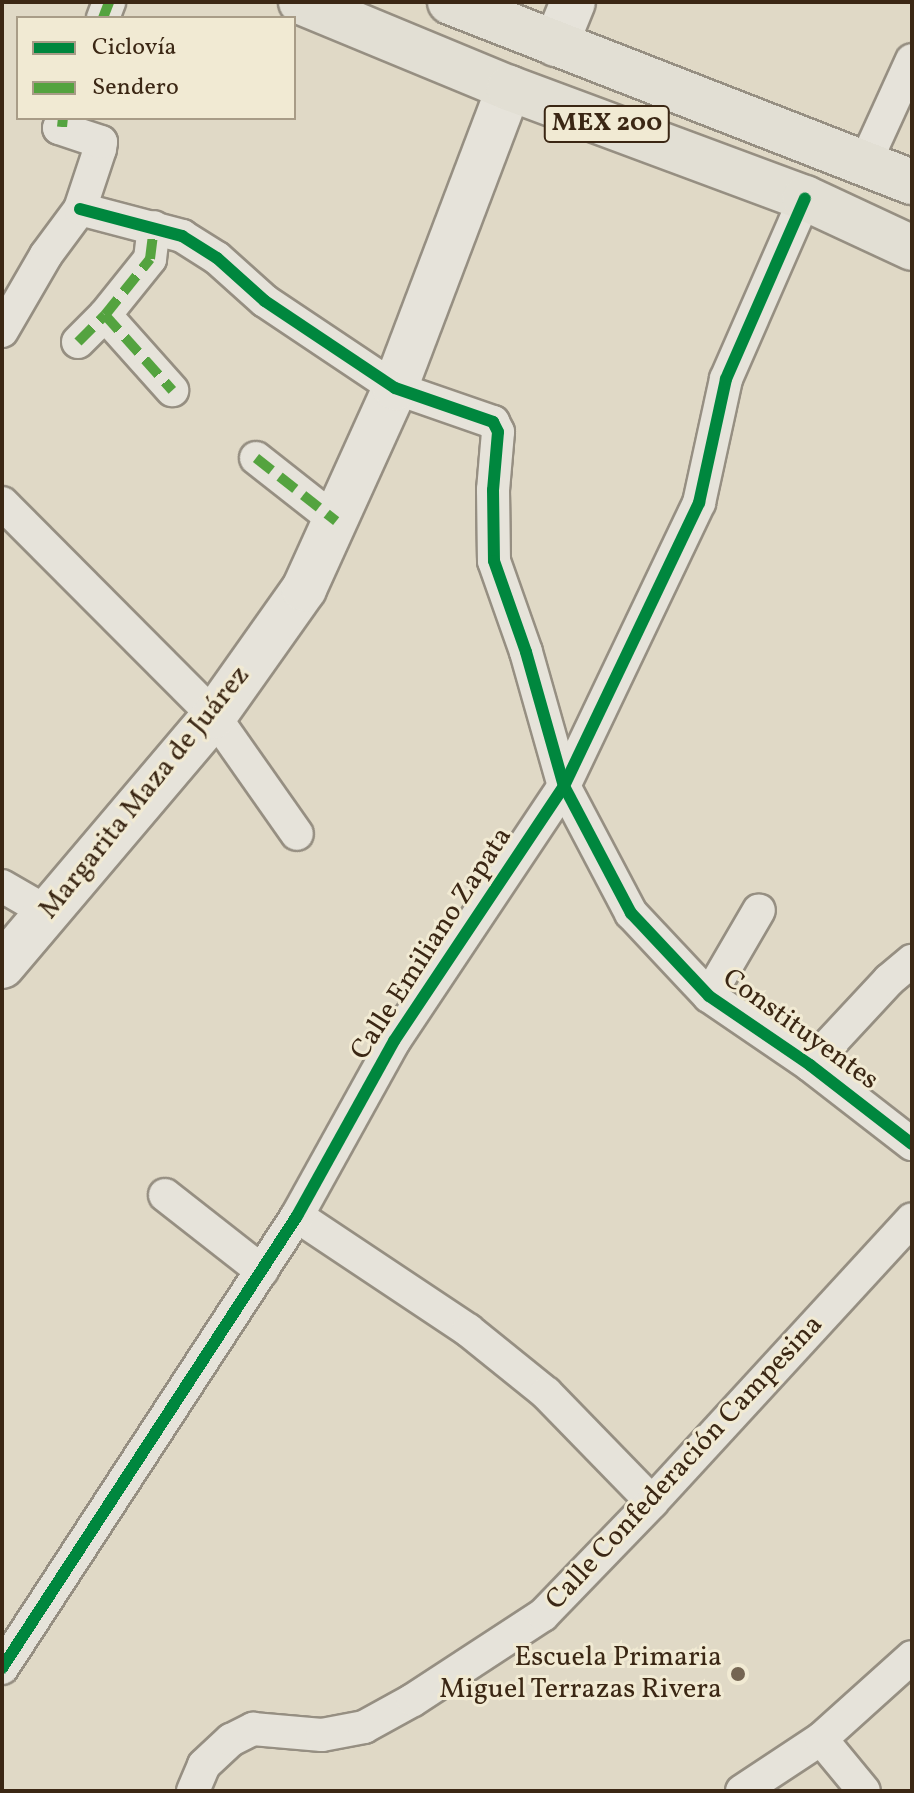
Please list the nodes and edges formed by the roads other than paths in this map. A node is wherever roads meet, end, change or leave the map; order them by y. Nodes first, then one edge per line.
1 (301, 2) edge
2 (450, 2) edge
3 (573, 2) edge
4 (556, 44) junction
5 (912, 60) edge
6 (509, 88) junction
7 (62, 122) edge
8 (865, 163) junction
9 (912, 182) edge
10 (805, 198) junction
11 (80, 209) junction
12 (154, 227) junction
13 (912, 248) edge
14 (105, 315) junction
15 (2, 331) edge
16 (78, 342) dead end
17 (395, 388) junction
18 (172, 390) dead end
19 (256, 458) dead end
20 (2, 503) edge
21 (336, 521) junction
22 (214, 716) junction
23 (564, 786) junction
24 (297, 834) dead end
25 (2, 886) edge
26 (759, 910) dead end
27 (47, 912) junction
28 (912, 961) edge
29 (2, 966) edge
30 (709, 996) junction
31 (810, 1065) junction
32 (912, 1144) edge
33 (165, 1195) dead end
34 (297, 1216) junction
35 (912, 1219) edge
36 (262, 1271) junction
37 (652, 1502) junction
38 (912, 1657) edge
39 (2, 1668) edge
40 (821, 1739) junction
41 (193, 1791) edge
42 (742, 1791) edge
43 (864, 1791) edge

1 - 6 main road, MEX 200
2 - 4 main road, MEX 200
3 - 4 street
4 - 8 main road, MEX 200
5 - 8 street
6 - 10 main road, MEX 200
6 - 17 street, Margarita Maza de Juárez
7 - 11 street
8 - 9 main road, MEX 200
10 - 13 main road, MEX 200
10 - 23 street, Calle Emiliano Zapata
11 - 12 street, Constituyentes
11 - 15 street
12 - 14 street
12 - 17 street, Constituyentes
14 - 16 street
14 - 18 street
17 - 21 street, Margarita Maza de Juárez
17 - 23 street, Constituyentes
19 - 21 street
20 - 22 street
21 - 22 street, Margarita Maza de Juárez
22 - 24 street
22 - 27 street, Margarita Maza de Juárez
23 - 30 street, Constituyentes
23 - 34 street, Calle Emiliano Zapata
25 - 27 street
26 - 30 street
27 - 29 street, Margarita Maza de Juárez
28 - 31 street
30 - 31 street, Constituyentes
31 - 32 street, Constituyentes
33 - 36 street
34 - 36 street, Calle Emiliano Zapata
34 - 37 street
35 - 37 street, Calle Confederación Campesina
36 - 39 street, Calle Emiliano Zapata
37 - 41 street, Calle Confederación Campesina
38 - 40 street
40 - 42 street
40 - 43 street

